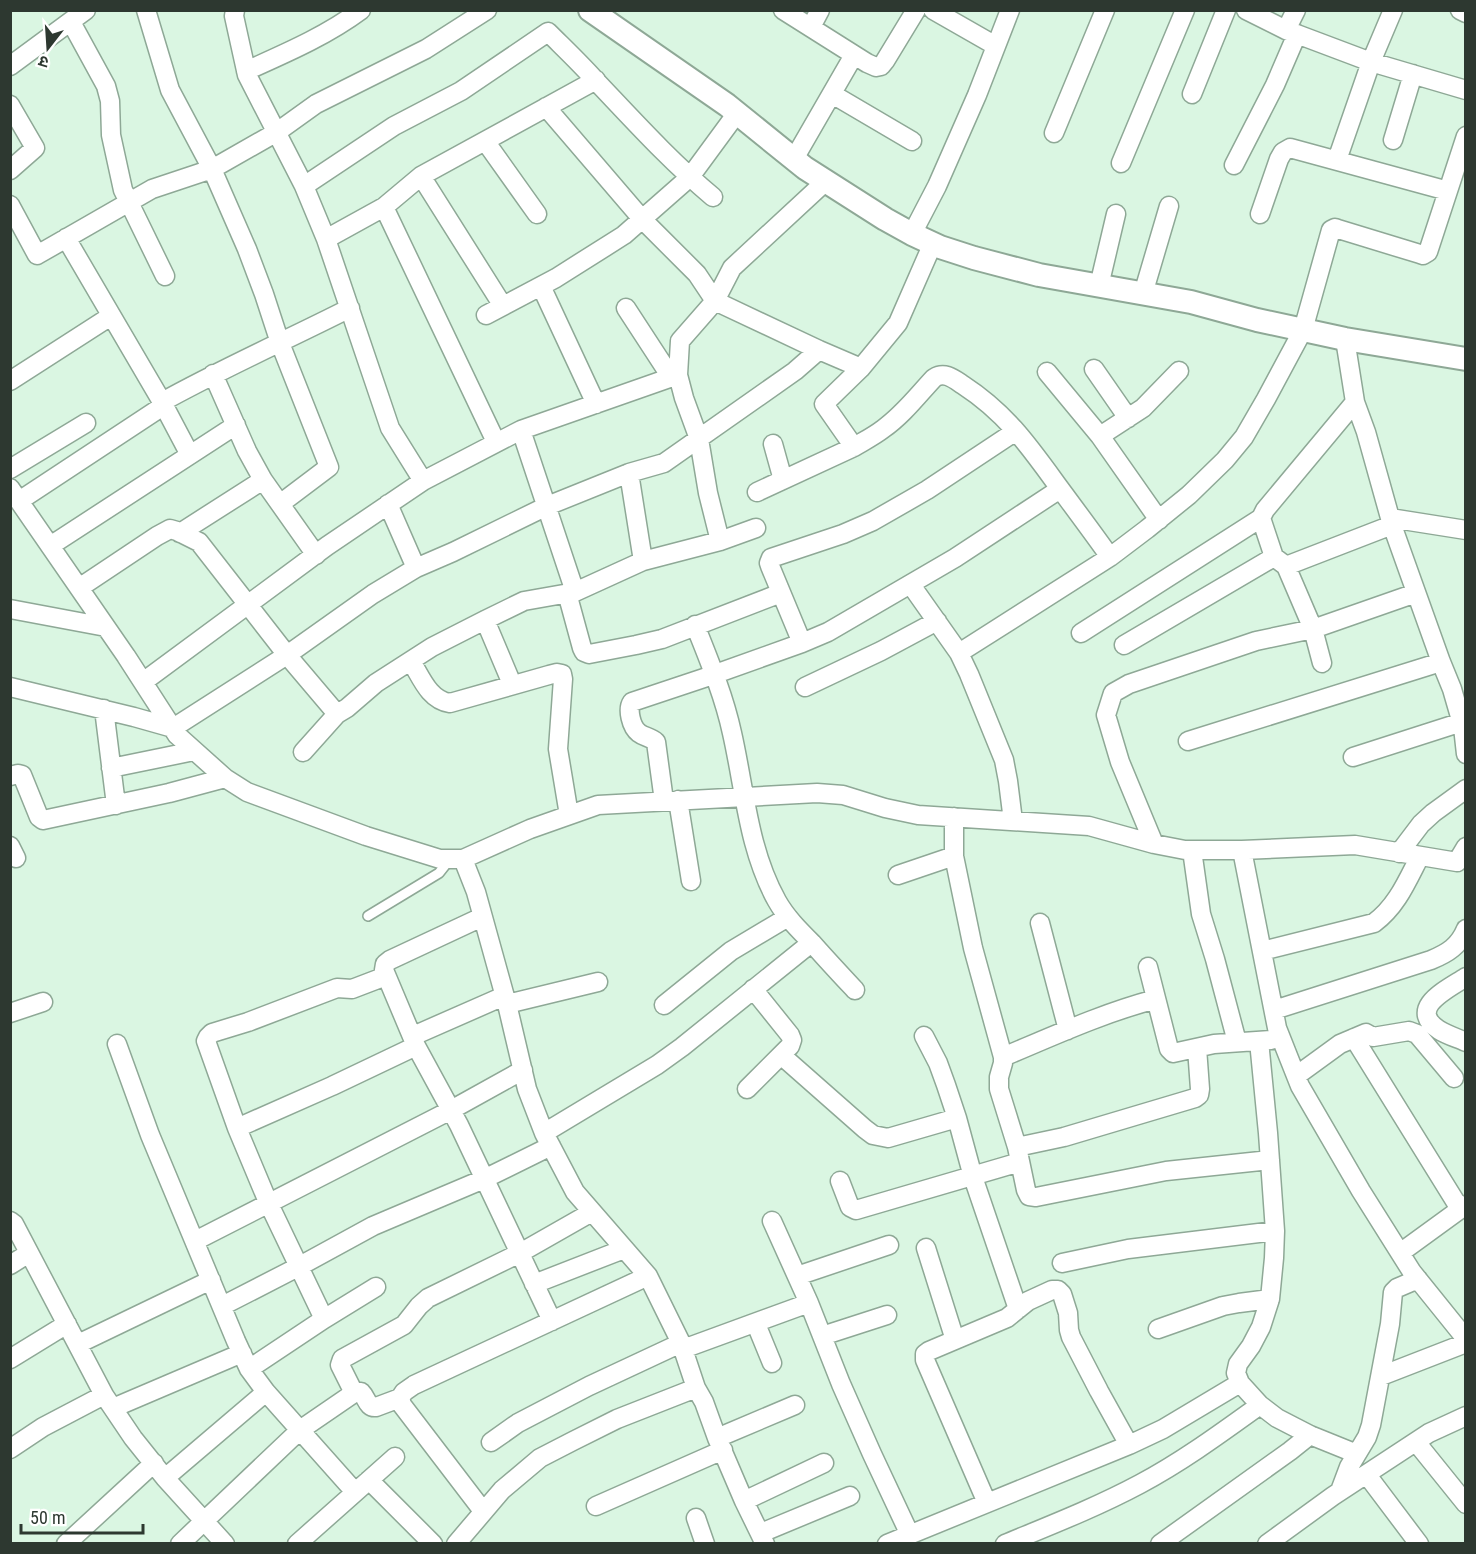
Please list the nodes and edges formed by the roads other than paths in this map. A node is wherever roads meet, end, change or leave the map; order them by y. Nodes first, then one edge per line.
1 (86, 10) edge
2 (146, 10) edge
3 (235, 10) edge
4 (361, 10) edge
5 (487, 10) edge
6 (590, 10) edge
7 (783, 10) edge
8 (820, 10) edge
9 (916, 10) edge
10 (933, 10) edge
11 (1010, 10) edge
12 (1105, 10) edge
13 (1185, 10) edge
14 (1226, 10) edge
15 (1246, 10) edge
16 (1296, 10) edge
17 (1393, 10) edge
18 (1460, 10) edge
19 (1466, 13) edge
20 (71, 22) junction
21 (811, 27) junction
22 (1292, 32) junction
23 (996, 46) junction
24 (855, 55) junction
25 (1371, 62) junction
26 (10, 66) edge
27 (246, 71) junction
28 (1413, 74) junction
29 (596, 80) junction
30 (1466, 90) edge
31 (831, 94) junction
32 (1192, 94) dead end
33 (10, 105) edge
34 (546, 107) junction
35 (737, 113) junction
36 (277, 132) junction
37 (1054, 133) dead end
38 (1466, 136) edge
39 (1393, 140) dead end
40 (484, 141) junction
41 (912, 141) dead end
42 (794, 159) junction
43 (1337, 160) junction
44 (1121, 163) dead end
45 (1234, 165) dead end
46 (212, 169) junction
47 (10, 170) edge
48 (421, 176) junction
49 (690, 177) junction
50 (826, 181) junction
51 (304, 186) junction
52 (1448, 191) junction
53 (713, 197) dead end
54 (129, 202) junction
55 (10, 204) edge
56 (1169, 206) dead end
57 (384, 207) junction
58 (537, 214) dead end
59 (1116, 214) dead end
60 (1260, 214) dead end
61 (642, 219) junction
62 (912, 234) junction
63 (66, 238) junction
64 (327, 238) junction
65 (933, 243) junction
66 (165, 276) dead end
67 (541, 286) junction
68 (1099, 286) junction
69 (1143, 294) junction
70 (715, 301) junction
71 (503, 306) junction
72 (350, 308) junction
73 (626, 308) dead end
74 (486, 315) dead end
75 (111, 316) junction
76 (1303, 330) junction
77 (1345, 339) junction
78 (280, 343) junction
79 (819, 350) junction
80 (1466, 359) edge
81 (861, 368) junction
82 (1094, 369) dead end
83 (1179, 371) dead end
84 (1047, 372) dead end
85 (213, 374) junction
86 (674, 376) junction
87 (10, 381) edge
88 (1355, 402) junction
89 (163, 404) junction
90 (596, 404) junction
91 (1128, 418) junction
92 (86, 423) dead end
93 (236, 425) junction
94 (521, 430) junction
95 (1016, 431) junction
96 (1100, 436) junction
97 (699, 439) junction
98 (496, 442) junction
99 (773, 444) dead end
100 (854, 447) junction
101 (190, 455) junction
102 (10, 469) edge
103 (629, 473) junction
104 (263, 480) junction
105 (783, 480) junction
106 (423, 481) junction
107 (1060, 489) junction
108 (757, 492) dead end
109 (15, 495) edge
110 (280, 504) junction
111 (388, 504) junction
112 (547, 506) junction
113 (1261, 518) junction
114 (1159, 520) junction
115 (1391, 522) junction
116 (756, 528) dead end
117 (1466, 530) edge
118 (180, 533) junction
119 (720, 541) junction
120 (50, 546) junction
121 (316, 555) junction
122 (1110, 557) junction
123 (643, 561) junction
124 (1280, 561) junction
125 (416, 568) junction
126 (910, 585) junction
127 (79, 588) junction
128 (571, 593) junction
129 (781, 593) junction
130 (1416, 593) junction
131 (247, 604) junction
132 (11, 609) edge
133 (485, 620) junction
134 (937, 621) junction
135 (695, 625) junction
136 (106, 627) junction
137 (1313, 629) junction
138 (1082, 633) dead end
139 (802, 644) junction
140 (1124, 645) dead end
141 (959, 653) junction
142 (287, 655) junction
143 (411, 661) junction
144 (1441, 662) junction
145 (1322, 663) dead end
146 (715, 674) junction
147 (143, 682) junction
148 (512, 684) junction
149 (10, 687) edge
150 (805, 687) dead end
151 (1459, 687) edge
152 (104, 709) junction
153 (337, 714) junction
154 (1463, 725) edge
155 (173, 728) junction
156 (1188, 741) dead end
157 (194, 751) junction
158 (303, 753) dead end
159 (1466, 754) edge
160 (1353, 757) dead end
161 (111, 768) junction
162 (10, 776) edge
163 (225, 778) junction
164 (1466, 789) edge
165 (743, 797) junction
166 (671, 800) junction
167 (116, 805) junction
168 (569, 815) junction
169 (954, 817) junction
170 (1013, 821) junction
171 (1154, 844) junction
172 (1465, 849) edge
173 (1192, 850) junction
174 (1242, 850) junction
175 (1399, 853) junction
176 (954, 856) junction
177 (1420, 856) junction
178 (456, 859) junction
179 (898, 875) dead end
180 (691, 880) dead end
181 (368, 916) dead end
182 (482, 917) junction
183 (788, 917) junction
184 (1040, 923) dead end
185 (1466, 929) edge
186 (811, 943) junction
187 (1262, 951) junction
188 (1459, 954) edge
189 (1148, 967) dead end
190 (386, 976) junction
191 (1466, 977) edge
192 (598, 982) dead end
193 (753, 989) junction
194 (855, 990) dead end
195 (1156, 999) junction
196 (506, 1000) junction
197 (43, 1002) dead end
198 (664, 1005) dead end
199 (1274, 1010) junction
200 (10, 1013) edge
201 (1068, 1030) junction
202 (924, 1036) dead end
203 (1281, 1038) junction
204 (1354, 1038) junction
205 (414, 1041) junction
206 (1259, 1041) junction
207 (1237, 1042) junction
208 (1466, 1042) edge
209 (117, 1044) dead end
210 (1197, 1047) junction
211 (781, 1055) junction
212 (1003, 1057) junction
213 (523, 1070) junction
214 (1296, 1076) junction
215 (1454, 1078) dead end
216 (747, 1089) dead end
217 (451, 1110) junction
218 (957, 1118) junction
219 (237, 1128) junction
220 (547, 1139) junction
221 (1018, 1155) junction
222 (1270, 1160) junction
223 (973, 1177) junction
224 (484, 1179) junction
225 (840, 1181) dead end
226 (268, 1202) junction
227 (1464, 1207) edge
228 (592, 1212) junction
229 (10, 1221) edge
230 (772, 1221) dead end
231 (1275, 1231) junction
232 (195, 1241) junction
233 (889, 1245) dead end
234 (926, 1248) dead end
235 (624, 1249) junction
236 (29, 1253) junction
237 (520, 1253) junction
238 (1400, 1254) junction
239 (1062, 1263) dead end
240 (10, 1265) edge
241 (298, 1267) junction
242 (648, 1276) junction
243 (797, 1276) junction
244 (1418, 1279) junction
245 (211, 1280) junction
246 (534, 1284) junction
247 (376, 1287) dead end
248 (1270, 1299) junction
249 (809, 1303) junction
250 (222, 1306) junction
251 (1018, 1309) junction
252 (887, 1315) dead end
253 (324, 1319) junction
254 (552, 1321) junction
255 (67, 1324) junction
256 (756, 1324) junction
257 (1158, 1329) dead end
258 (822, 1336) junction
259 (955, 1340) junction
260 (1466, 1341) edge
261 (78, 1344) junction
262 (682, 1346) junction
263 (10, 1359) edge
264 (245, 1361) junction
265 (772, 1363) dead end
266 (1381, 1376) junction
267 (1240, 1383) junction
268 (696, 1388) junction
269 (266, 1392) junction
270 (354, 1393) junction
271 (400, 1398) junction
272 (109, 1401) junction
273 (795, 1405) dead end
274 (1260, 1405) junction
275 (1466, 1416) edge
276 (300, 1430) junction
277 (1310, 1435) junction
278 (491, 1442) dead end
279 (1416, 1442) junction
280 (720, 1444) junction
281 (1129, 1445) junction
282 (10, 1449) edge
283 (1357, 1454) junction
284 (395, 1457) dead end
285 (154, 1463) junction
286 (824, 1463) dead end
287 (1367, 1475) junction
288 (165, 1478) junction
289 (369, 1480) junction
290 (1340, 1491) junction
291 (355, 1492) junction
292 (850, 1496) dead end
293 (744, 1501) junction
294 (987, 1503) junction
295 (1466, 1504) edge
296 (596, 1506) dead end
297 (483, 1511) junction
298 (696, 1518) dead end
299 (204, 1521) junction
300 (921, 1536) edge
301 (763, 1538) edge
302 (1413, 1542) edge
303 (66, 1544) edge
304 (180, 1544) edge
305 (225, 1544) edge
306 (297, 1544) edge
307 (433, 1544) edge
308 (456, 1544) edge
309 (705, 1544) edge
310 (887, 1544) edge
311 (1005, 1544) edge
312 (1160, 1544) edge
313 (1267, 1544) edge

1 - 20 street
2 - 46 street
3 - 27 street
4 - 27 street
5 - 36 street
6 - 35 street
7 - 21 street
8 - 21 street
9 - 24 street
10 - 23 street
11 - 23 street
12 - 37 street
13 - 44 street
14 - 32 street
15 - 22 street
16 - 22 street
17 - 25 street
18 - 19 street
20 - 26 street
20 - 54 street
21 - 24 street
22 - 25 street
22 - 45 street
23 - 62 street
24 - 31 street
25 - 28 street
25 - 43 street
27 - 36 street
28 - 30 street
28 - 39 street
29 - 34 street
29 - 49 street
29 - 51 street
31 - 41 street
31 - 42 street
33 - 47 street
34 - 40 street
34 - 61 street
35 - 42 street
35 - 49 street
36 - 46 street
36 - 51 street
38 - 52 street
40 - 48 street
40 - 58 street
42 - 50 street
43 - 52 street
43 - 60 street
46 - 54 street
46 - 78 street
48 - 57 street
48 - 71 street
49 - 53 street
49 - 61 street
50 - 62 street
50 - 70 street
51 - 64 street
52 - 76 street
54 - 63 street
54 - 66 street
55 - 63 street
56 - 69 street
57 - 64 street
57 - 98 street
59 - 68 street
61 - 67 street
61 - 70 street
62 - 65 street
63 - 75 street
64 - 72 street
65 - 68 street
65 - 81 street
67 - 71 street
67 - 90 street
68 - 69 street
69 - 76 street
70 - 79 street
70 - 86 street
71 - 74 street
72 - 78 street
72 - 106 street
73 - 86 street
75 - 87 street
75 - 89 street
76 - 77 street
76 - 114 street
77 - 80 street
77 - 88 street
78 - 85 street
78 - 110 street
79 - 81 street
79 - 97 street
81 - 100 street
82 - 91 street
83 - 91 street
84 - 96 street
85 - 89 street
85 - 93 street
86 - 90 street
86 - 97 street
88 - 113 street
88 - 115 street
89 - 101 street
89 - 109 street
90 - 94 street
91 - 96 street
92 - 102 street
93 - 101 street
93 - 104 street
94 - 98 street
94 - 112 street
95 - 100 street
95 - 107 street
95 - 129 street
96 - 114 street
97 - 103 street
97 - 119 street
98 - 106 street
99 - 105 street
100 - 105 street
101 - 120 street
103 - 112 street
103 - 123 street
104 - 110 street
104 - 118 street
105 - 108 street
106 - 111 street
107 - 122 street
107 - 126 street
109 - 120 street
110 - 121 street
111 - 121 street
111 - 125 street
112 - 125 street
112 - 128 street
113 - 124 street
113 - 138 street
114 - 122 street
115 - 117 street
115 - 124 street
115 - 130 street
116 - 119 street
118 - 127 street
118 - 131 street
119 - 123 street
120 - 127 street
121 - 131 street
122 - 141 street
123 - 128 street
124 - 137 street
124 - 140 street
125 - 142 street
126 - 134 street
126 - 139 street
127 - 136 street
128 - 133 street
128 - 135 street
129 - 135 street
129 - 139 street
130 - 137 street
130 - 144 street
131 - 142 street
131 - 147 street
132 - 136 street
133 - 143 street
133 - 148 street
134 - 141 street
134 - 150 street
135 - 146 street
136 - 147 street
137 - 145 street
137 - 171 street
139 - 146 street
141 - 170 street
142 - 153 street
142 - 155 street
143 - 148 street
143 - 153 street
144 - 151 street
144 - 156 street
146 - 165 street
146 - 166 street
147 - 155 street
148 - 168 street
149 - 152 street
151 - 154 street
152 - 155 street
152 - 161 street
153 - 158 street
154 - 159 street
154 - 160 street
155 - 157 street
157 - 161 street
157 - 163 street
161 - 167 street
162 - 167 street
163 - 167 street
163 - 178 street
164 - 175 street
165 - 166 street
165 - 169 street
165 - 183 street
166 - 168 street
166 - 180 street
168 - 178 street
169 - 170 street
169 - 176 street
170 - 171 street
171 - 173 street
172 - 177 street
173 - 174 street
173 - 207 street
174 - 175 street
174 - 187 street
175 - 177 street
176 - 179 street
176 - 212 street
177 - 187 street
178 - 181 lane
178 - 182 street
182 - 190 street
182 - 196 street
183 - 186 street
183 - 198 street
184 - 201 street
185 - 188 street
186 - 193 street
186 - 194 street
187 - 199 street
188 - 199 street
189 - 195 street
190 - 205 street
190 - 219 street
191 - 208 street
192 - 196 street
193 - 211 street
193 - 220 street
195 - 201 street
195 - 210 street
196 - 205 street
196 - 213 street
197 - 200 street
199 - 203 street
201 - 212 street
202 - 218 street
203 - 206 street
203 - 214 street
204 - 214 street
204 - 215 street
204 - 227 street
205 - 217 street
205 - 219 street
206 - 207 street
206 - 222 street
207 - 210 street
209 - 232 street
210 - 221 street
211 - 216 street
211 - 218 street
212 - 221 street
213 - 217 street
213 - 220 street
214 - 238 street
217 - 224 street
217 - 226 street
218 - 223 street
219 - 226 street
220 - 224 street
220 - 228 street
221 - 222 street
221 - 223 street
222 - 231 street
223 - 225 street
223 - 251 street
224 - 237 street
224 - 241 street
226 - 232 street
226 - 241 street
227 - 238 street
228 - 235 street
228 - 237 street
229 - 236 street
230 - 243 street
231 - 239 street
231 - 248 street
232 - 245 street
233 - 243 street
234 - 259 street
235 - 242 street
235 - 246 street
236 - 240 street
236 - 255 street
237 - 246 street
237 - 270 street
238 - 244 street
241 - 250 street
241 - 253 street
242 - 254 street
242 - 262 street
243 - 249 street
244 - 260 street
244 - 266 street
245 - 250 street
245 - 261 street
246 - 254 street
247 - 253 street
248 - 257 street
248 - 267 street
249 - 256 street
249 - 258 street
250 - 264 street
251 - 259 street
251 - 281 street
252 - 258 street
253 - 264 street
254 - 271 street
255 - 261 street
255 - 263 street
256 - 262 street
256 - 265 street
258 - 300 street
259 - 294 street
260 - 266 street
261 - 272 street
262 - 268 street
262 - 278 street
264 - 269 street
264 - 272 street
266 - 283 street
267 - 274 street
267 - 281 street
268 - 280 street
268 - 297 street
269 - 276 street
269 - 288 street
270 - 271 street
270 - 276 street
271 - 297 street
272 - 282 street
272 - 285 street
273 - 280 street
274 - 277 street
274 - 311 street
275 - 279 street
276 - 291 street
276 - 299 street
277 - 283 street
277 - 312 street
279 - 287 street
279 - 295 street
280 - 293 street
280 - 296 street
281 - 294 street
283 - 290 street
284 - 289 street
285 - 288 street
285 - 303 street
286 - 293 street
287 - 290 street
287 - 302 street
288 - 299 street
289 - 291 street
289 - 307 street
290 - 313 street
291 - 306 street
292 - 301 street
293 - 301 street
294 - 300 street
297 - 308 street
298 - 309 street
299 - 304 street
299 - 305 street
300 - 310 street

